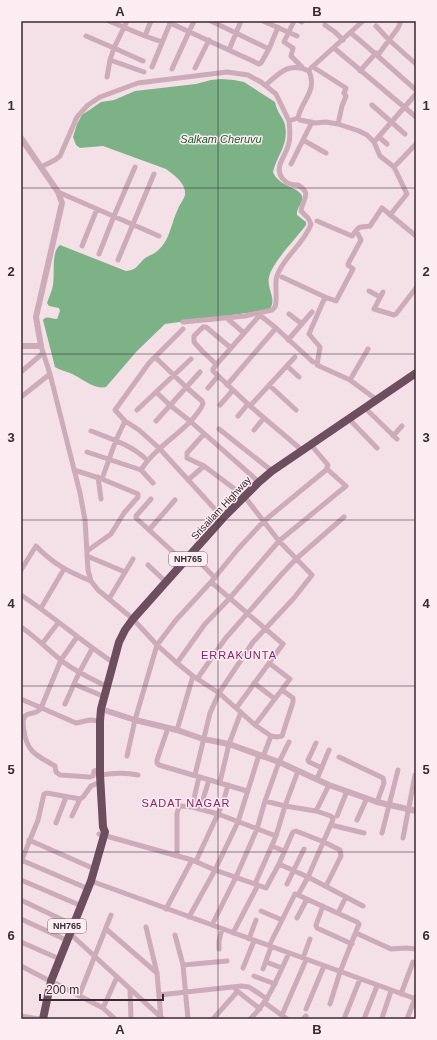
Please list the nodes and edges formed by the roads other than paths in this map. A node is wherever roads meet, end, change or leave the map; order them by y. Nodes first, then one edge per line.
1 (109, 21) edge
2 (127, 21) edge
3 (151, 21) edge
4 (194, 21) edge
5 (211, 21) edge
6 (241, 21) edge
7 (263, 21) edge
8 (294, 21) edge
9 (362, 21) edge
10 (401, 21) edge
11 (171, 22) edge
12 (325, 25) dead end
13 (376, 26) dead end
14 (278, 27) junction
15 (124, 28) junction
16 (189, 31) junction
17 (289, 32) junction
18 (236, 33) junction
19 (351, 33) junction
20 (86, 36) dead end
21 (145, 36) junction
22 (297, 36) dead end
23 (208, 40) junction
24 (342, 40) junction
25 (389, 40) junction
26 (162, 42) junction
27 (114, 48) junction
28 (334, 48) junction
29 (269, 49) junction
30 (229, 50) junction
31 (377, 54) junction
32 (110, 60) junction
33 (143, 61) dead end
34 (416, 64) edge
35 (152, 67) dead end
36 (172, 68) dead end
37 (195, 68) dead end
38 (303, 68) junction
39 (311, 68) junction
40 (360, 71) junction
41 (144, 72) dead end
42 (107, 77) dead end
43 (268, 83) dead end
44 (416, 90) edge
45 (416, 94) edge
46 (372, 105) dead end
47 (404, 106) junction
48 (416, 117) edge
49 (298, 118) junction
50 (289, 121) junction
51 (312, 122) junction
52 (392, 122) junction
53 (338, 124) junction
54 (405, 134) dead end
55 (379, 136) junction
56 (21, 138) edge
57 (303, 140) junction
58 (374, 142) junction
59 (387, 144) dead end
60 (416, 144) edge
61 (291, 147) dead end
62 (298, 150) junction
63 (326, 153) dead end
64 (291, 164) dead end
65 (41, 167) junction
66 (135, 167) dead end
67 (394, 167) junction
68 (154, 174) dead end
69 (58, 192) junction
70 (97, 209) junction
71 (390, 215) junction
72 (114, 216) junction
73 (317, 221) dead end
74 (133, 225) junction
75 (355, 232) junction
76 (158, 236) dead end
77 (416, 236) edge
78 (82, 246) dead end
79 (100, 254) dead end
80 (118, 260) dead end
81 (282, 277) dead end
82 (369, 291) dead end
83 (415, 291) edge
84 (325, 297) junction
85 (312, 312) dead end
86 (289, 314) dead end
87 (229, 320) dead end
88 (183, 322) dead end
89 (302, 324) junction
90 (276, 328) junction
91 (183, 329) dead end
92 (244, 333) junction
93 (288, 340) junction
94 (21, 346) edge
95 (42, 346) junction
96 (231, 348) junction
97 (368, 349) dead end
98 (43, 352) junction
99 (155, 357) junction
100 (294, 357) dead end
101 (191, 359) dead end
102 (313, 362) dead end
103 (216, 364) junction
104 (287, 366) junction
105 (21, 372) edge
106 (200, 372) dead end
107 (416, 373) edge
108 (50, 374) junction
109 (174, 374) junction
110 (218, 376) junction
111 (299, 377) dead end
112 (350, 380) junction
113 (227, 385) junction
114 (269, 385) junction
115 (186, 388) junction
116 (208, 388) dead end
117 (233, 390) junction
118 (156, 392) junction
119 (21, 397) edge
120 (377, 400) junction
121 (220, 405) dead end
122 (249, 405) junction
123 (171, 406) junction
124 (365, 408) junction
125 (137, 410) dead end
126 (296, 410) dead end
127 (238, 416) dead end
128 (264, 418) junction
129 (349, 419) junction
130 (125, 421) junction
131 (190, 421) junction
132 (156, 422) dead end
133 (402, 426) dead end
134 (219, 429) dead end
135 (254, 430) dead end
136 (91, 432) dead end
137 (204, 434) junction
138 (116, 440) junction
139 (311, 445) junction
140 (159, 448) junction
141 (377, 448) dead end
142 (86, 452) dead end
143 (301, 452) junction
144 (110, 460) junction
145 (146, 460) junction
146 (204, 466) junction
147 (327, 469) junction
148 (74, 470) junction
149 (141, 470) junction
150 (272, 471) junction
151 (100, 478) junction
152 (188, 480) junction
153 (259, 482) junction
154 (153, 483) dead end
155 (244, 496) junction
156 (101, 499) dead end
157 (151, 499) dead end
158 (175, 500) dead end
159 (344, 517) dead end
160 (223, 518) junction
161 (264, 521) junction
162 (149, 530) junction
163 (279, 541) junction
164 (87, 554) junction
165 (192, 554) junction
166 (133, 558) dead end
167 (296, 559) junction
168 (184, 562) junction
169 (148, 565) dead end
170 (64, 569) junction
171 (21, 570) edge
172 (125, 572) junction
173 (213, 580) junction
174 (91, 581) junction
175 (166, 582) junction
176 (21, 595) edge
177 (109, 599) junction
178 (229, 599) junction
179 (41, 608) junction
180 (248, 614) junction
181 (133, 619) junction
182 (58, 622) junction
183 (21, 627) edge
184 (265, 629) junction
185 (77, 637) junction
186 (42, 644) junction
187 (157, 645) junction
188 (92, 649) junction
189 (61, 660) junction
190 (177, 663) junction
191 (269, 663) junction
192 (114, 664) junction
193 (79, 673) junction
194 (195, 678) junction
195 (254, 683) junction
196 (74, 684) junction
197 (108, 687) junction
198 (282, 690) junction
199 (219, 693) junction
200 (105, 698) junction
201 (21, 699) edge
202 (275, 699) junction
203 (65, 704) dead end
204 (41, 708) junction
205 (236, 708) junction
206 (101, 709) junction
207 (241, 712) junction
208 (135, 720) junction
209 (100, 721) junction
210 (255, 725) junction
211 (168, 728) junction
212 (177, 730) junction
213 (271, 736) junction
214 (204, 739) junction
215 (288, 742) dead end
216 (316, 743) dead end
217 (229, 744) junction
218 (329, 750) dead end
219 (127, 756) dead end
220 (261, 756) junction
221 (339, 757) dead end
222 (279, 762) junction
223 (322, 768) junction
224 (398, 770) dead end
225 (298, 771) junction
226 (416, 774) edge
227 (100, 775) junction
228 (138, 775) dead end
229 (197, 776) junction
230 (317, 779) junction
231 (209, 780) junction
232 (220, 782) junction
233 (228, 785) junction
234 (329, 785) junction
235 (247, 791) junction
236 (347, 791) junction
237 (66, 797) junction
238 (367, 798) junction
239 (80, 799) junction
240 (265, 801) junction
241 (377, 802) junction
242 (389, 805) junction
243 (285, 806) junction
244 (192, 807) junction
245 (200, 809) junction
246 (409, 810) junction
247 (316, 811) junction
248 (416, 811) edge
249 (218, 814) junction
250 (72, 816) dead end
251 (337, 816) dead end
252 (357, 820) dead end
253 (238, 822) junction
254 (56, 823) dead end
255 (331, 825) junction
256 (257, 829) junction
257 (102, 832) junction
258 (364, 833) dead end
259 (382, 833) dead end
260 (276, 836) junction
261 (403, 838) dead end
262 (30, 840) junction
263 (324, 842) junction
264 (272, 846) junction
265 (304, 849) dead end
266 (284, 851) junction
267 (177, 856) junction
268 (21, 861) edge
269 (194, 861) junction
270 (279, 864) junction
271 (90, 867) junction
272 (215, 870) junction
273 (294, 871) junction
274 (236, 877) junction
275 (308, 877) junction
276 (21, 880) edge
277 (91, 881) junction
278 (287, 884) dead end
279 (256, 885) junction
280 (326, 886) junction
281 (84, 887) junction
282 (298, 895) junction
283 (346, 897) junction
284 (307, 899) junction
285 (21, 900) edge
286 (77, 904) junction
287 (323, 906) junction
288 (363, 906) dead end
289 (166, 909) junction
290 (261, 911) dead end
291 (338, 913) junction
292 (111, 915) dead end
293 (189, 917) junction
294 (298, 918) dead end
295 (21, 919) edge
296 (256, 920) dead end
297 (282, 920) junction
298 (212, 926) junction
299 (146, 927) dead end
300 (106, 929) junction
301 (222, 929) junction
302 (67, 931) junction
303 (233, 933) junction
304 (356, 933) junction
305 (175, 935) dead end
306 (310, 939) dead end
307 (251, 940) junction
308 (21, 942) edge
309 (352, 944) junction
310 (270, 946) junction
311 (219, 949) dead end
312 (416, 949) edge
313 (289, 953) junction
314 (55, 957) junction
315 (95, 957) junction
316 (305, 959) junction
317 (227, 961) dead end
318 (266, 962) junction
319 (413, 962) dead end
320 (183, 965) junction
321 (21, 966) edge
322 (324, 966) junction
323 (243, 968) dead end
324 (282, 968) junction
325 (263, 969) dead end
326 (340, 972) junction
327 (157, 973) junction
328 (254, 976) dead end
329 (117, 977) junction
330 (360, 979) junction
331 (48, 980) junction
332 (275, 984) junction
333 (377, 986) junction
334 (232, 987) junction
335 (130, 989) junction
336 (391, 990) junction
337 (186, 992) junction
338 (237, 992) junction
339 (401, 994) junction
340 (159, 995) junction
341 (79, 996) junction
342 (416, 998) edge
343 (266, 1001) junction
344 (330, 1004) dead end
345 (102, 1008) junction
346 (260, 1009) junction
347 (306, 1009) dead end
348 (21, 1016) edge
349 (284, 1017) edge
350 (162, 1018) edge
351 (382, 1018) dead end
352 (38, 1019) edge
353 (43, 1019) edge
354 (115, 1019) edge
355 (131, 1019) edge
356 (188, 1019) edge
357 (213, 1019) edge
358 (250, 1019) edge
359 (344, 1019) edge
360 (364, 1019) edge
361 (407, 1019) edge

1 - 15 street
2 - 15 street
3 - 21 street
4 - 16 street
5 - 18 street
6 - 18 street
7 - 14 street
8 - 17 street
9 - 19 street
10 - 25 street
11 - 16 street
11 - 26 street
12 - 24 street
13 - 25 street
14 - 17 street
14 - 29 street
15 - 21 street
15 - 27 street
16 - 23 street
16 - 36 street
17 - 22 street
17 - 38 street
18 - 29 street
18 - 30 street
19 - 24 street
19 - 31 street
20 - 27 street
21 - 26 street
23 - 30 street
23 - 37 street
24 - 28 street
25 - 31 street
25 - 34 street
26 - 35 street
27 - 32 street
27 - 33 street
28 - 39 street
28 - 40 street
29 - 30 street
31 - 40 street
31 - 44 street
32 - 41 street
32 - 42 street
38 - 39 street
38 - 43 street
39 - 49 street
39 - 53 street
40 - 47 street
45 - 47 street
46 - 52 street
47 - 48 street
47 - 52 street
49 - 50 street
49 - 51 street
50 - 65 street
50 - 88 street
51 - 53 street
51 - 57 street
52 - 54 street
52 - 55 street
53 - 58 street
55 - 58 street
55 - 59 street
56 - 65 street
57 - 62 street
57 - 63 street
58 - 67 street
60 - 67 street
61 - 62 street
62 - 64 street
65 - 69 street
66 - 72 street
67 - 71 street
68 - 74 street
69 - 70 street
69 - 95 street
70 - 72 street
70 - 78 street
71 - 75 street
71 - 77 street
72 - 74 street
72 - 79 street
73 - 75 street
74 - 76 street
74 - 80 street
75 - 84 street
81 - 84 street
82 - 83 street
84 - 112 street
85 - 89 street
86 - 89 street
87 - 92 street
89 - 93 street
90 - 92 street
90 - 93 street
90 - 113 street
91 - 99 street
92 - 96 street
93 - 102 street
94 - 95 street
95 - 98 street
96 - 103 street
96 - 103 street
97 - 112 street
98 - 105 street
98 - 108 street
99 - 109 street
99 - 130 street
100 - 104 street
101 - 109 street
103 - 110 street
104 - 111 street
104 - 114 street
106 - 115 street
107 - 120 highway, Srisailam Highway / NH765
108 - 119 street
108 - 148 street
109 - 115 street
109 - 118 street
110 - 113 street
110 - 116 street
112 - 120 street
113 - 117 street
114 - 122 street
114 - 126 street
115 - 123 street
115 - 131 street
117 - 121 street
117 - 122 street
118 - 123 street
118 - 125 street
120 - 124 highway, Srisailam Highway / NH765
122 - 127 street
122 - 128 street
123 - 131 street
123 - 132 street
124 - 129 highway, Srisailam Highway / NH765
124 - 133 street
128 - 135 street
128 - 143 street
129 - 139 highway, Srisailam Highway / NH765
129 - 141 street
130 - 138 street
130 - 140 street
131 - 137 street
131 - 140 street
134 - 150 street
136 - 138 street
137 - 146 street
137 - 153 street
138 - 144 street
138 - 145 street
139 - 143 highway, Srisailam Highway / NH765
139 - 147 street
140 - 145 street
140 - 152 street
142 - 144 street
143 - 150 highway, Srisailam Highway / NH765
144 - 149 street
144 - 151 street
145 - 149 street
146 - 152 street
146 - 155 street
147 - 161 street
147 - 163 street
148 - 151 street
148 - 164 street
149 - 154 street
150 - 153 highway, Srisailam Highway / NH765
151 - 156 street
151 - 164 street
152 - 160 street
153 - 155 highway, Srisailam Highway / NH765
155 - 160 highway, Srisailam Highway / NH765
155 - 161 street
157 - 162 street
158 - 162 street
159 - 167 street
160 - 165 highway, Srisailam Highway / NH765
161 - 163 street
161 - 173 street
162 - 168 street
163 - 167 street
163 - 178 street
164 - 172 street
164 - 174 street
165 - 168 highway, Srisailam Highway / NH765
165 - 173 street
166 - 172 street
167 - 180 street
167 - 184 street
168 - 175 highway, Srisailam Highway / NH765
169 - 175 street
170 - 171 street
170 - 174 street
170 - 179 street
172 - 177 street
173 - 178 street
173 - 187 street
174 - 177 street
175 - 181 highway, Srisailam Highway / NH765
176 - 179 street
177 - 181 street
178 - 180 street
178 - 190 street
179 - 182 street
180 - 184 street
180 - 194 street
181 - 187 street
181 - 192 highway, Srisailam Highway / NH765
182 - 185 street
182 - 186 street
183 - 186 street
184 - 191 street
184 - 199 street
185 - 188 street
185 - 189 street
186 - 189 street
187 - 190 street
187 - 208 street
188 - 192 street
188 - 193 street
189 - 193 street
189 - 204 street
190 - 194 street
191 - 195 street
191 - 198 street
192 - 197 highway, Srisailam Highway / NH765
193 - 196 street
193 - 197 street
194 - 199 street
194 - 212 street
195 - 202 street
195 - 205 street
196 - 200 street
196 - 203 street
197 - 200 highway, Srisailam Highway / NH765
198 - 202 street
198 - 213 street
199 - 205 street
199 - 214 street
200 - 206 highway, Srisailam Highway / NH765
201 - 204 street
202 - 210 street
204 - 209 street
204 - 227 street
205 - 207 street
206 - 208 street
206 - 209 highway, Srisailam Highway / NH765
207 - 210 street
207 - 217 street
208 - 211 street
208 - 219 street
209 - 227 highway, Srisailam Highway / NH765
210 - 213 street
211 - 212 street
211 - 229 street
212 - 214 street
213 - 220 street
214 - 217 street
214 - 229 street
215 - 222 street
216 - 223 street
217 - 220 street
217 - 232 street
218 - 223 street
220 - 222 street
220 - 235 street
221 - 241 street
222 - 225 street
222 - 240 street
223 - 230 street
224 - 242 street
225 - 230 street
225 - 243 street
226 - 246 street
227 - 228 street
227 - 239 street
227 - 257 highway, Srisailam Highway / NH765
229 - 231 street
229 - 244 street
230 - 234 street
231 - 232 street
231 - 245 street
232 - 233 street
233 - 235 street
233 - 249 street
234 - 236 street
234 - 247 street
235 - 253 street
236 - 238 street
236 - 251 street
237 - 239 street
237 - 254 street
237 - 262 street
238 - 241 street
238 - 252 street
239 - 250 street
240 - 243 street
240 - 256 street
241 - 242 street
242 - 246 street
242 - 259 street
243 - 247 street
243 - 260 street
244 - 245 street
244 - 267 street
245 - 249 street
246 - 248 street
246 - 261 street
247 - 255 street
249 - 253 street
249 - 269 street
253 - 256 street
253 - 272 street
255 - 258 street
255 - 263 street
256 - 260 street
256 - 274 street
257 - 267 street
257 - 271 highway, Srisailam Highway / NH765
257 - 277 highway, Srisailam Highway / NH765
260 - 264 street
262 - 268 street
262 - 271 street
263 - 266 street
263 - 275 street
263 - 280 street
264 - 266 street
264 - 279 street
265 - 273 street
266 - 270 street
267 - 269 street
268 - 281 street
269 - 272 street
269 - 289 street
270 - 273 street
270 - 279 street
271 - 281 highway, Srisailam Highway / NH765
272 - 274 street
272 - 293 street
273 - 275 street
273 - 278 street
274 - 279 street
274 - 298 street
275 - 280 street
275 - 282 street
276 - 286 street
277 - 289 street
277 - 302 highway, Srisailam Highway / NH765
279 - 303 street
280 - 283 street
281 - 286 highway, Srisailam Highway / NH765
282 - 284 street
282 - 297 street
283 - 288 street
283 - 291 street
284 - 287 street
284 - 294 street
285 - 302 street
286 - 302 highway, Srisailam Highway / NH765
287 - 291 street
287 - 309 street
289 - 293 street
290 - 297 street
291 - 304 street
292 - 300 street
293 - 298 street
295 - 302 street
296 - 307 street
297 - 310 street
298 - 301 street
299 - 327 street
300 - 315 street
300 - 327 street
301 - 303 street
301 - 311 street
302 - 314 highway, Srisailam Highway / NH765
302 - 315 street
302 - 331 highway, Srisailam Highway / NH765
303 - 307 street
304 - 309 street
304 - 312 street
305 - 320 street
306 - 316 street
307 - 310 street
307 - 323 street
308 - 314 street
309 - 326 street
310 - 313 street
310 - 318 street
313 - 316 street
313 - 324 street
314 - 331 highway, Srisailam Highway / NH765
315 - 329 street
315 - 341 street
316 - 322 street
316 - 349 street
317 - 320 street
318 - 324 street
318 - 325 street
319 - 339 street
320 - 337 street
321 - 331 street
322 - 326 street
322 - 347 street
324 - 332 street
326 - 330 street
326 - 344 street
327 - 340 street
328 - 332 street
329 - 335 street
329 - 345 street
330 - 333 street
330 - 359 street
331 - 341 street
331 - 352 highway, Srisailam Highway / NH765
331 - 353 highway, Srisailam Highway / NH765
332 - 343 street
333 - 336 street
333 - 360 street
334 - 337 street
334 - 338 street
334 - 343 street
335 - 350 street
335 - 355 street
336 - 339 street
336 - 351 street
337 - 340 street
337 - 356 street
338 - 346 street
338 - 357 street
339 - 342 street
340 - 350 street
341 - 345 street
342 - 361 street
343 - 346 street
343 - 349 street
345 - 354 street
346 - 358 street
348 - 352 street

